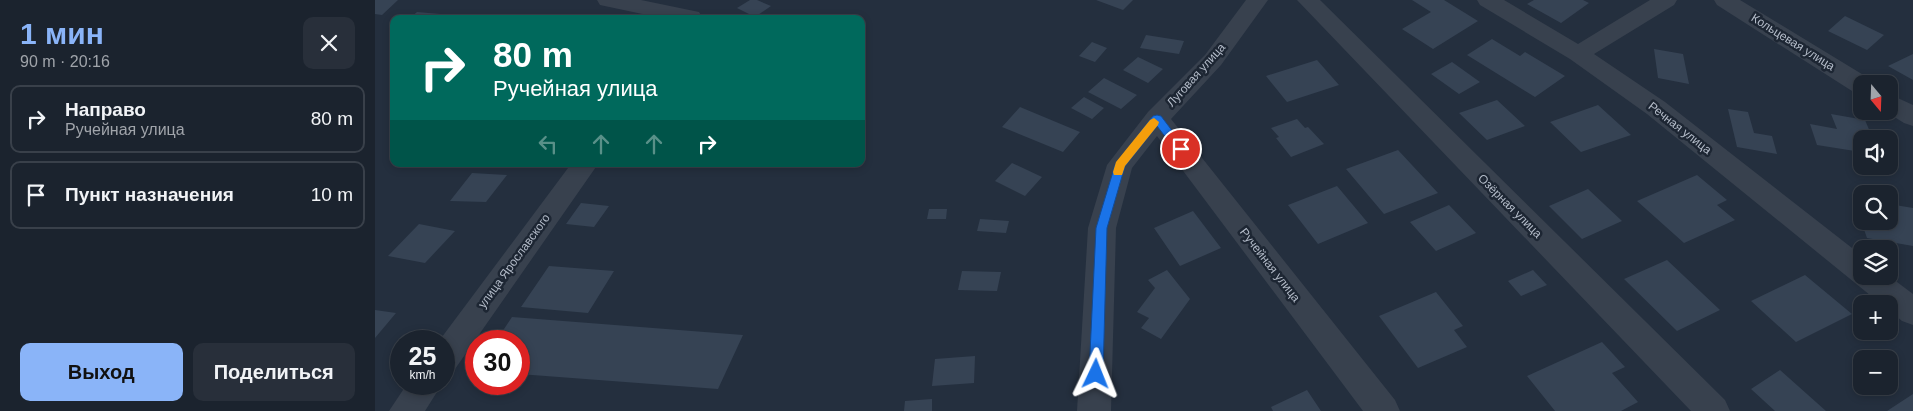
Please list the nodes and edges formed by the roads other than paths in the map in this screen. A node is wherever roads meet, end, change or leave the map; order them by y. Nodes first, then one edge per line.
1 (608, 0) edge
2 (1257, 0) edge
3 (1308, 0) edge
4 (1488, 0) edge
5 (1666, 0) edge
6 (1725, 0) edge
7 (695, 12) edge
8 (1578, 54) junction
9 (1853, 80) edge
10 (1898, 108) edge
11 (1913, 117) edge
12 (1157, 118) junction
13 (583, 167) edge
14 (1853, 265) edge
15 (1879, 285) edge
16 (1913, 312) edge
17 (455, 344) edge
18 (418, 395) edge
19 (406, 411) edge
20 (1095, 411) edge
21 (1383, 411) edge
22 (1713, 411) edge

1 - 7 street
2 - 12 street, Луговая улица
3 - 22 street, Озёрная улица
4 - 8 street, Речная улица
5 - 8 street
6 - 9 street, Кольцевая улица
8 - 14 street, Речная улица
10 - 11 street
12 - 20 street, Луговая улица
12 - 21 street, Ручейная улица
13 - 17 street, улица Ярославского
15 - 16 street
18 - 19 street

